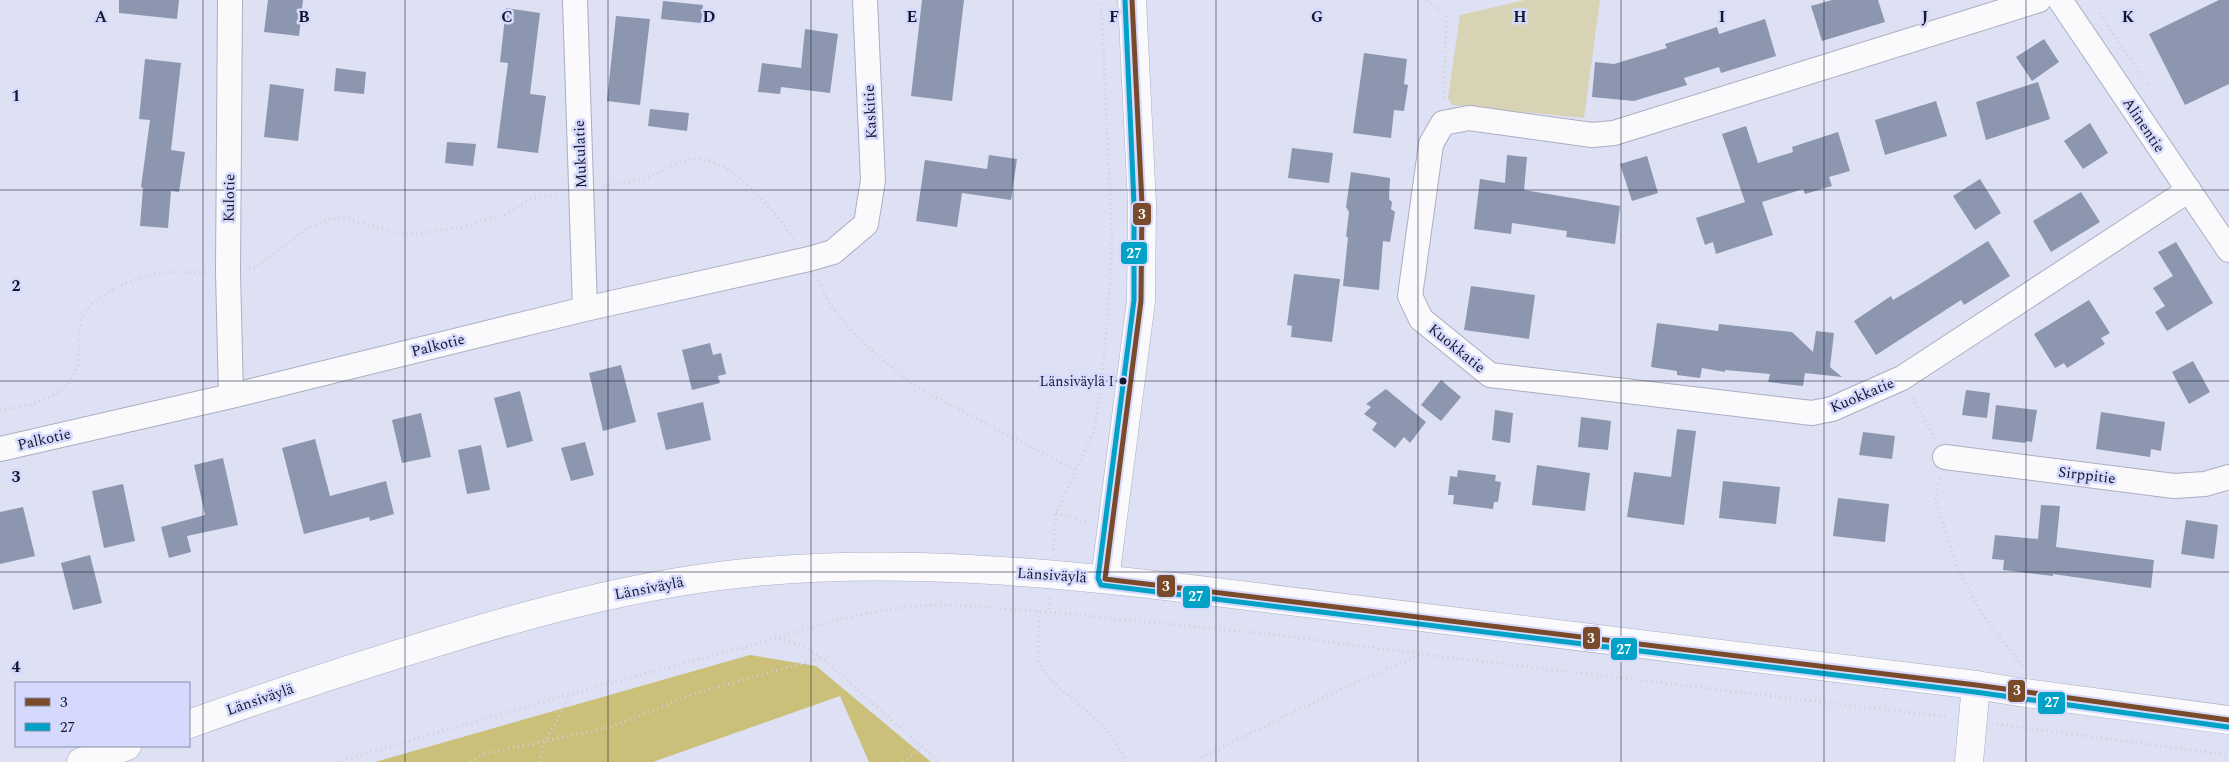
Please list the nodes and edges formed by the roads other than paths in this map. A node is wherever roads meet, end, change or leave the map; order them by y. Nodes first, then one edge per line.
1 (230, 0) edge
2 (575, 0) edge
3 (864, 0) edge
4 (1132, 0) edge
5 (2039, 0) edge
6 (2060, 0) edge
7 (2189, 190) junction
8 (866, 224) joint
9 (2229, 250) edge
10 (585, 309) junction
11 (232, 396) junction
12 (0, 448) edge
13 (1945, 457) road end
14 (2229, 477) edge
15 (1105, 579) junction
16 (1976, 685) junction
17 (2229, 720) edge
18 (190, 724) edge
19 (124, 747) edge
20 (81, 762) edge
21 (1969, 762) edge

1 - 11 street, Kulotie
2 - 10 street, Mukulatie
3 - 8 street, Kaskitie
4 - 15 main road
5 - 7 street, Kuokkatie
6 - 7 street, Alinentie
7 - 9 street, Alinentie
8 - 10 street, Palkotie
10 - 11 street, Palkotie
11 - 12 street, Palkotie
13 - 14 street, Sirppitie
15 - 16 main road, Länsiväylä
15 - 18 main road, Länsiväylä
16 - 17 main road, Länsiväylä
16 - 21 main road
19 - 20 main road

